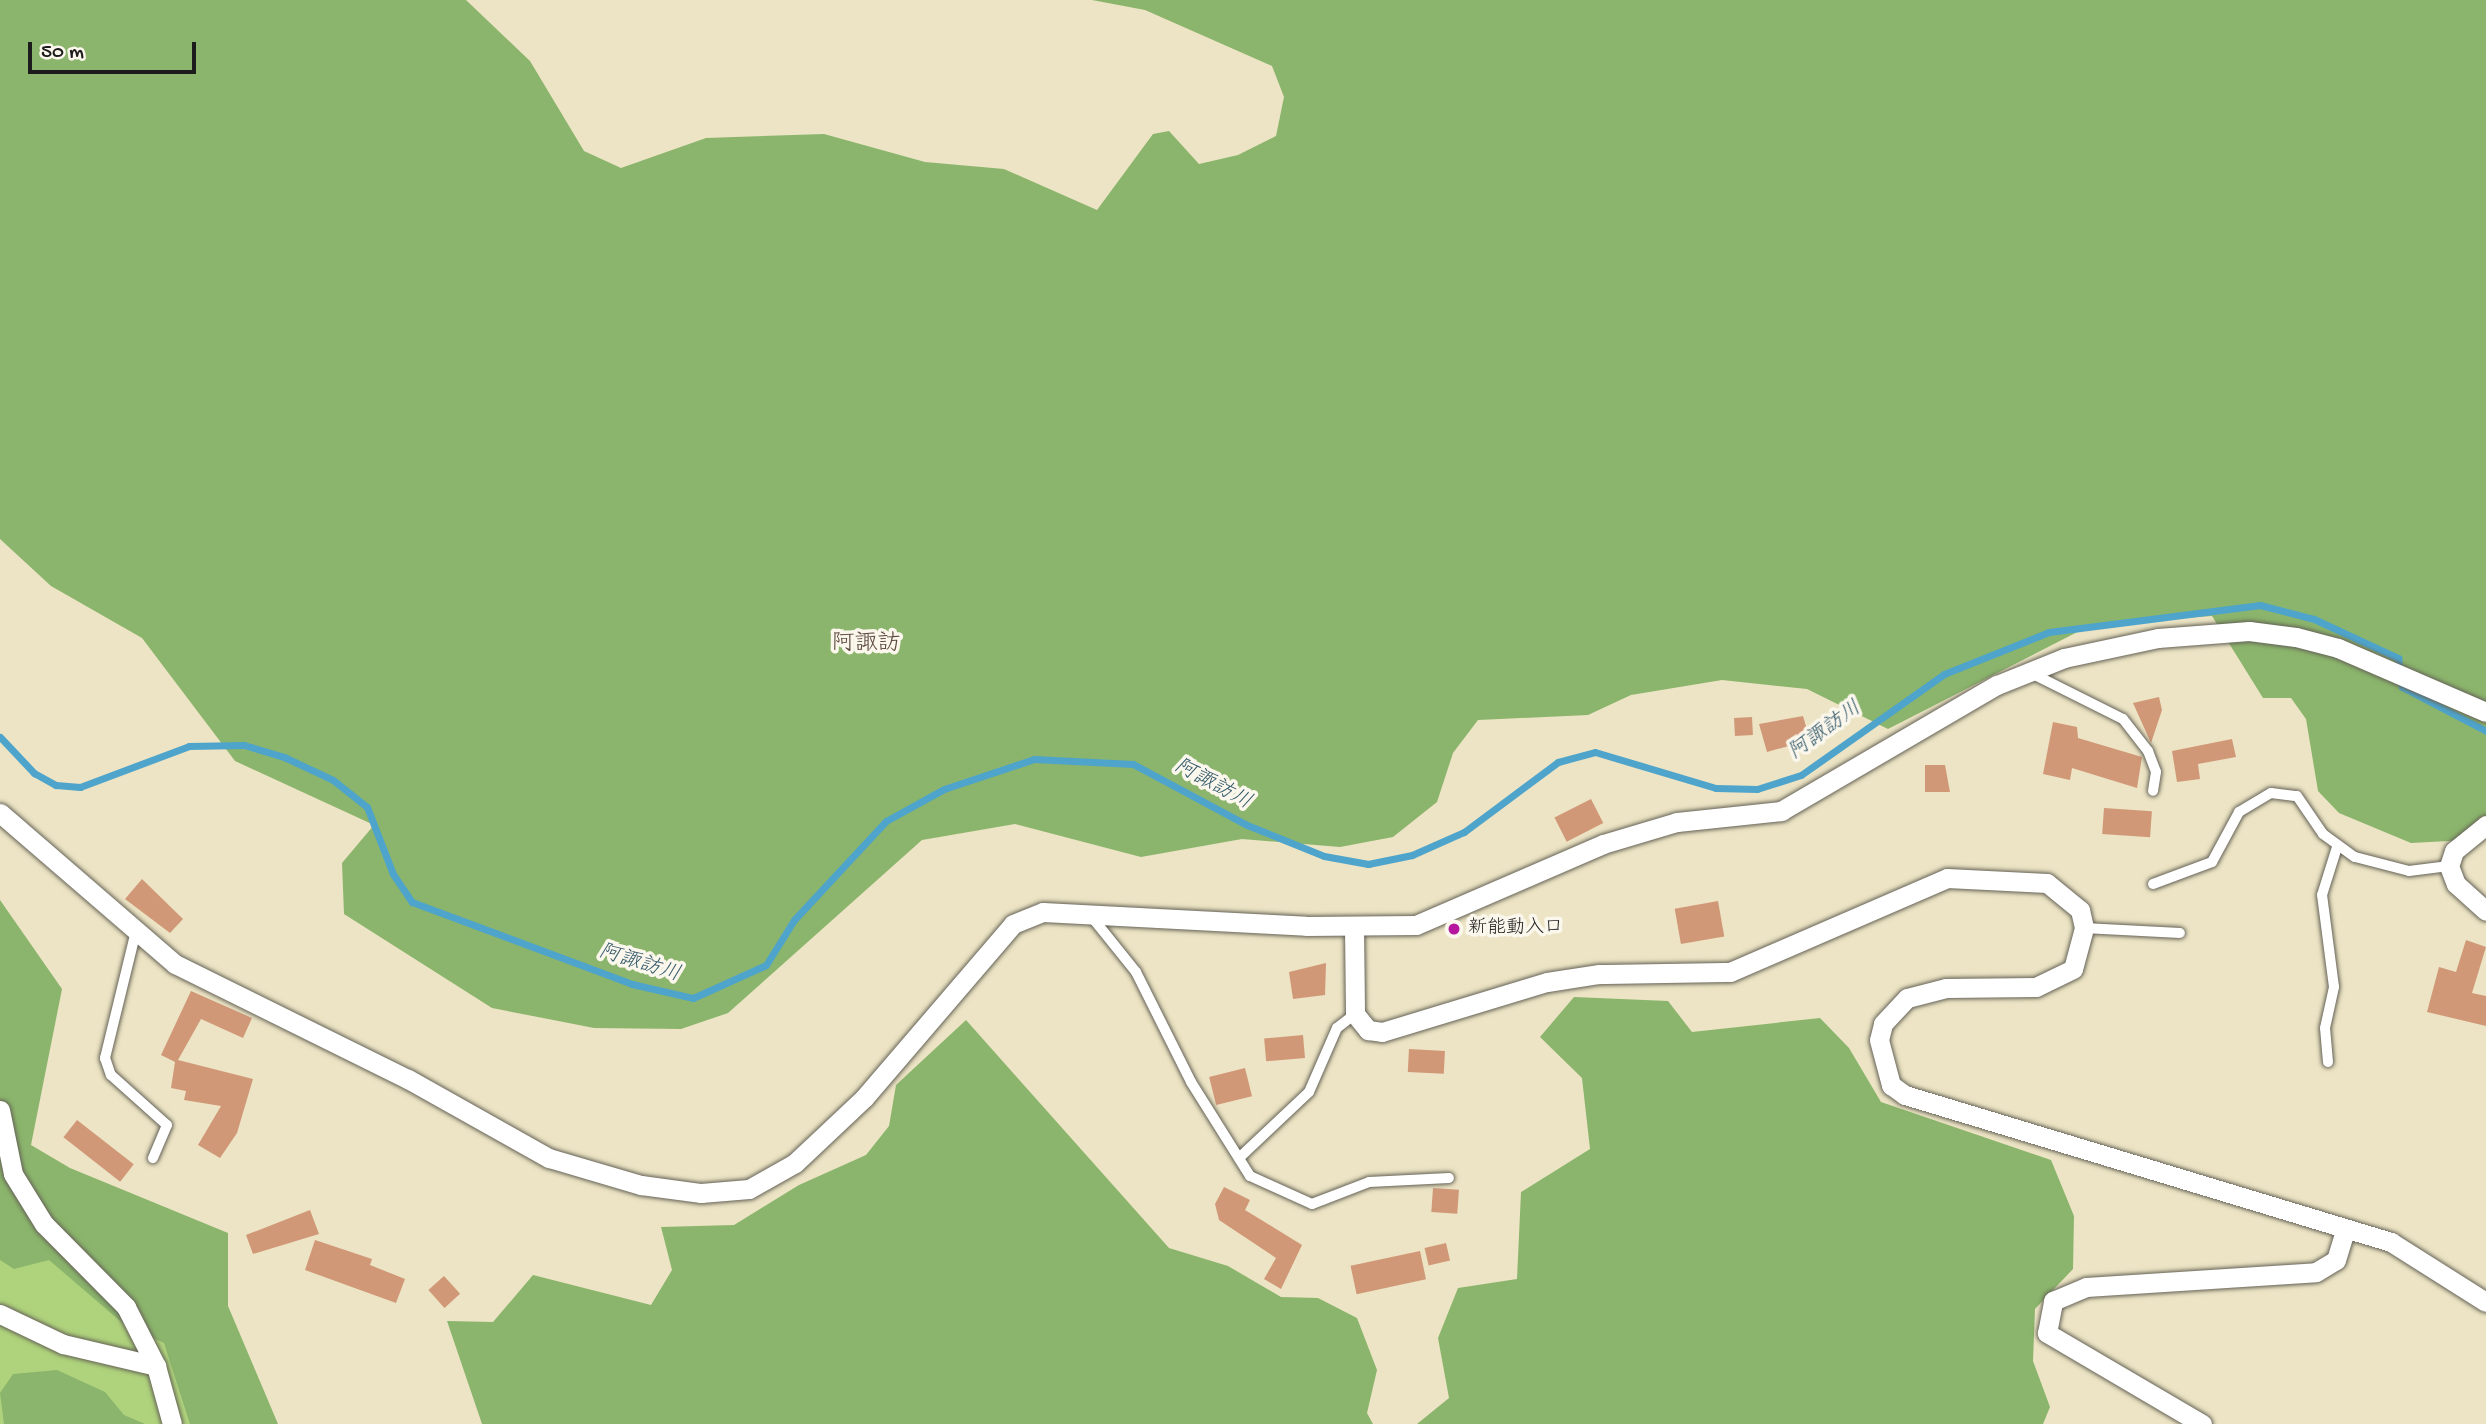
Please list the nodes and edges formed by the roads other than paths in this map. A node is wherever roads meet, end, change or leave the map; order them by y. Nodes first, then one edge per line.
1 (2029, 672) junction
2 (2486, 712) edge
3 (2153, 791) dead end
4 (0, 813) edge
5 (2486, 825) edge
6 (2337, 847) junction
7 (2449, 866) junction
8 (2153, 884) dead end
9 (2486, 911) edge
10 (1088, 913) junction
11 (1354, 928) junction
12 (2084, 928) junction
13 (2180, 933) dead end
14 (135, 935) junction
15 (1355, 1014) junction
16 (2328, 1062) dead end
17 (0, 1110) edge
18 (153, 1158) dead end
19 (1239, 1158) junction
20 (1449, 1178) dead end
21 (2345, 1231) junction
22 (2486, 1302) edge
23 (0, 1314) edge
24 (156, 1366) junction
25 (172, 1424) edge
26 (2202, 1424) edge

1 - 2 street
1 - 3 lane
1 - 11 street
4 - 14 street
5 - 7 street
6 - 7 lane
6 - 8 lane
6 - 16 lane
7 - 9 street
10 - 11 street
10 - 14 street
10 - 19 lane
11 - 15 street
12 - 13 lane
12 - 15 street
12 - 21 street
14 - 18 lane
15 - 19 lane
17 - 24 street
19 - 20 lane
21 - 22 street
21 - 26 street
23 - 24 street
24 - 25 street

